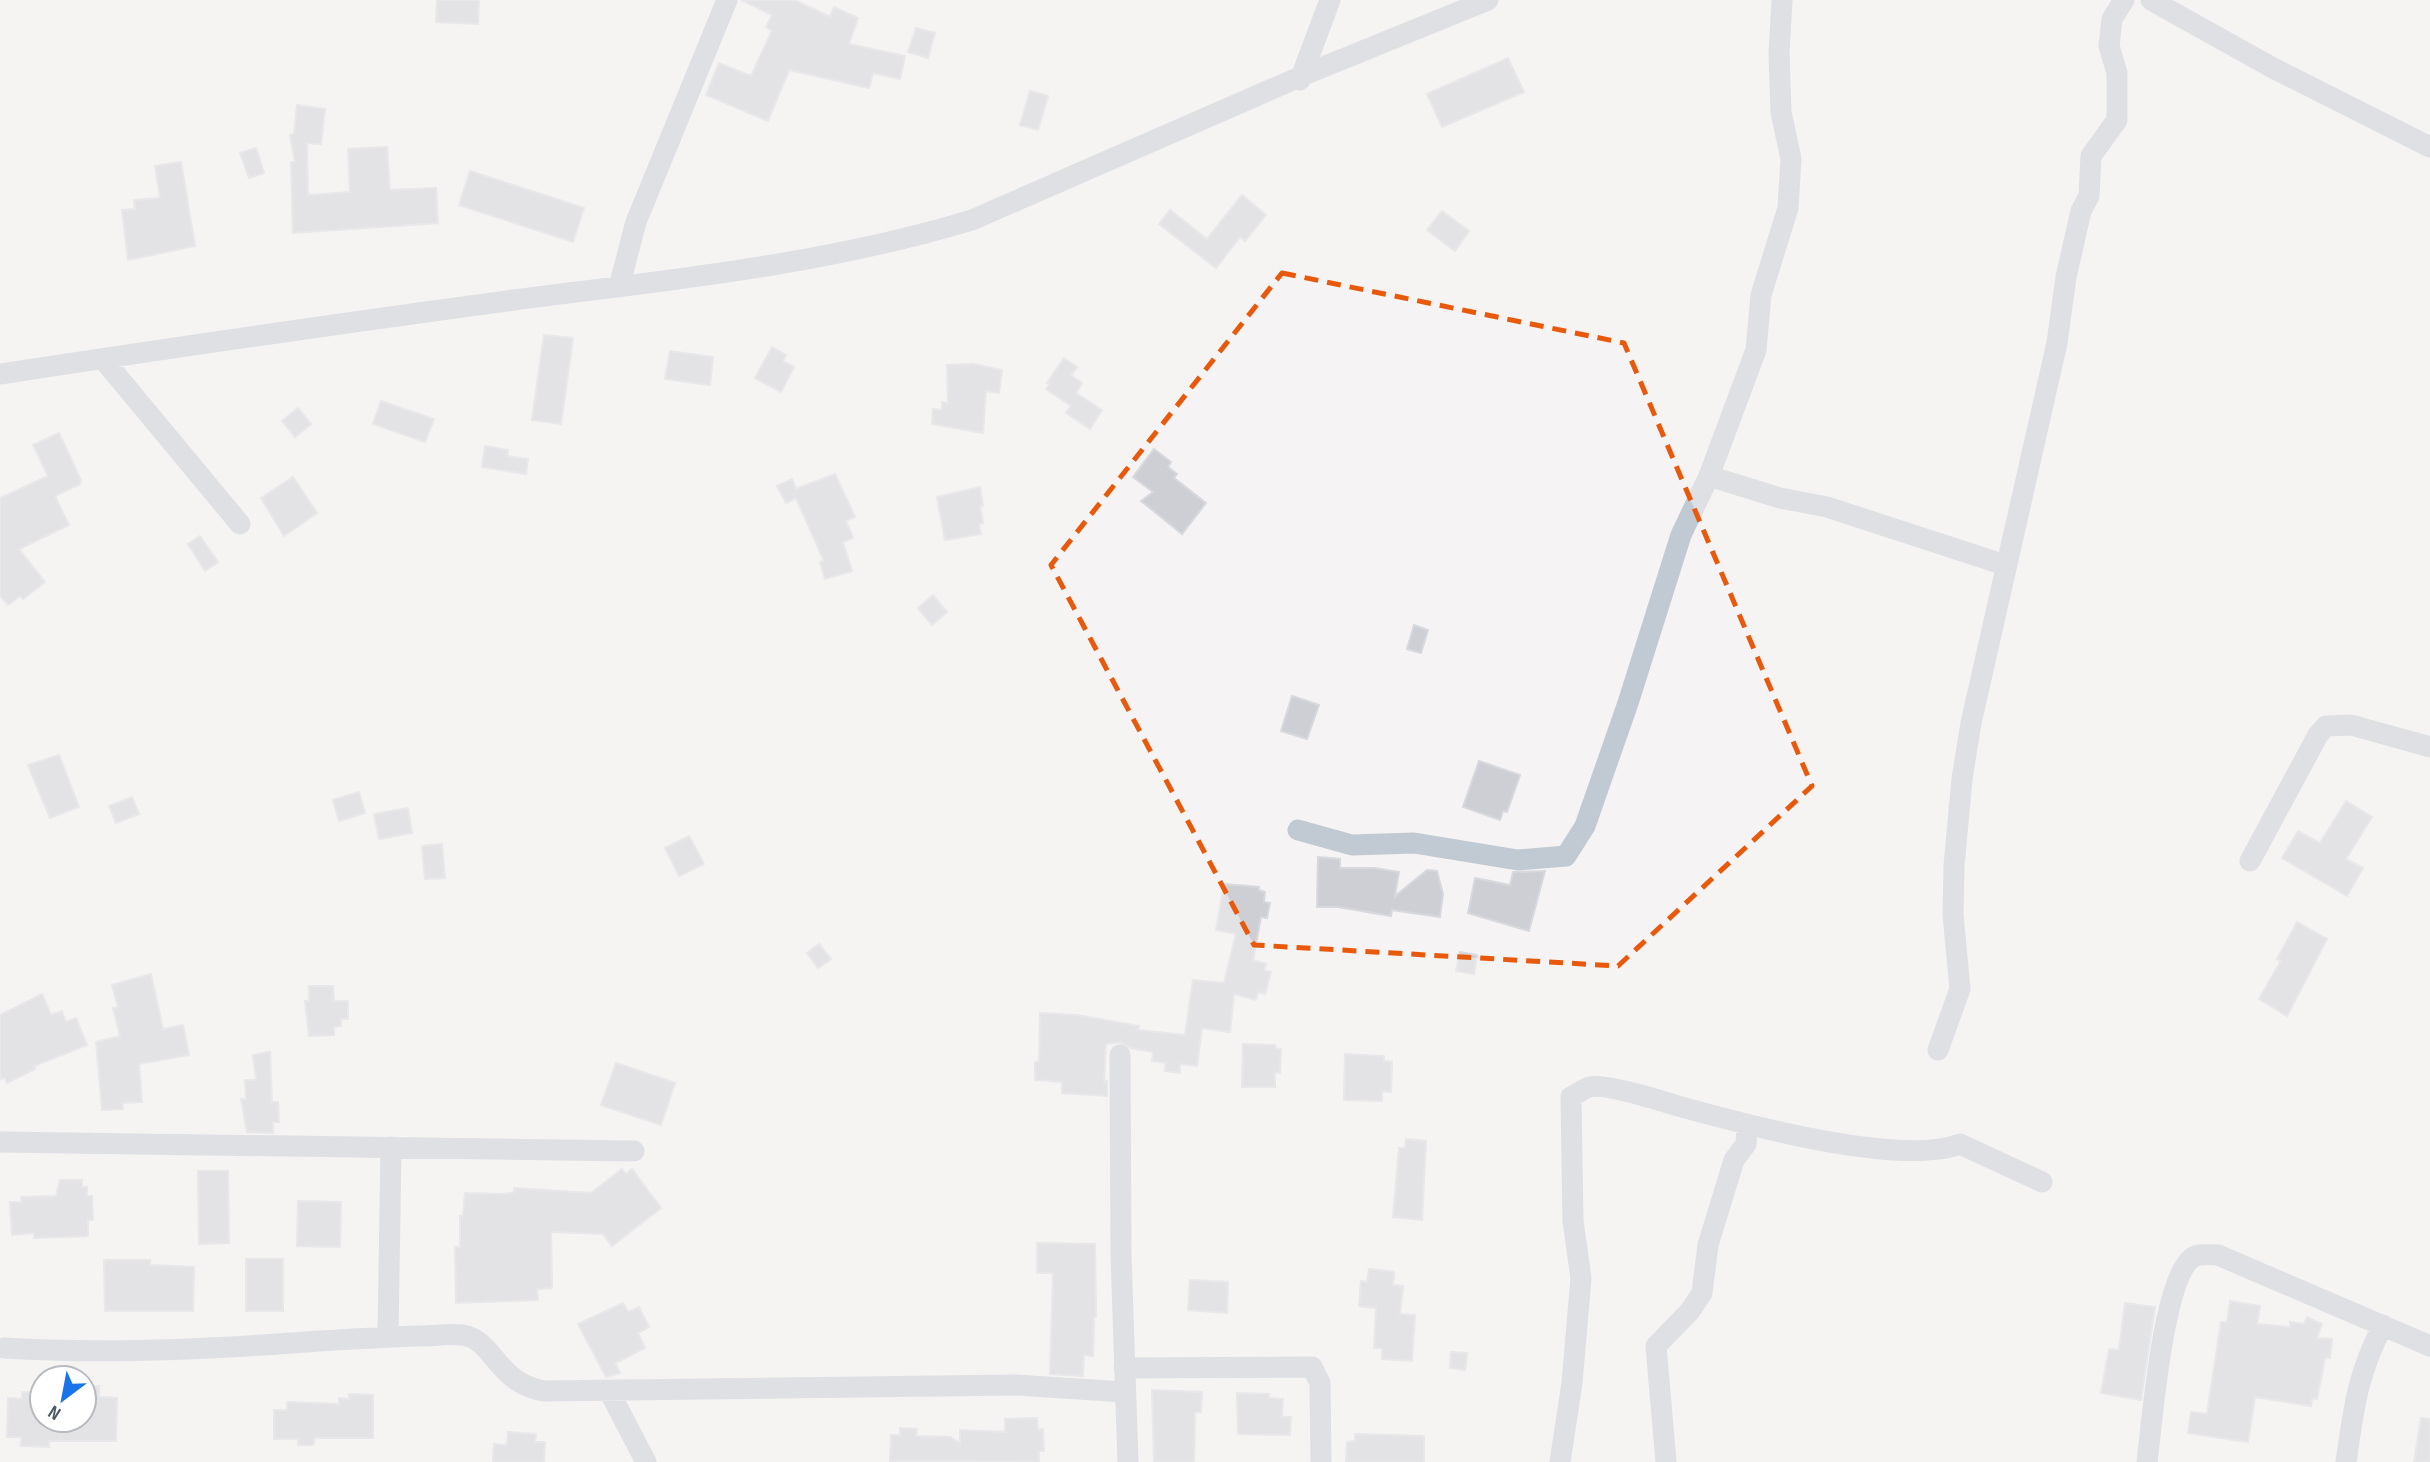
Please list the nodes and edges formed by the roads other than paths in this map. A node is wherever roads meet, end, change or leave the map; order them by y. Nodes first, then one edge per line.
1 (727, 0) edge
2 (1331, 0) edge
3 (1489, 0) edge
4 (1782, 0) edge
5 (2124, 0) edge
6 (2151, 0) edge
7 (1300, 80) junction
8 (2430, 147) edge
9 (619, 288) junction
10 (103, 359) junction
11 (0, 374) edge
12 (1709, 476) junction
13 (240, 524) dead end
14 (2006, 565) junction
15 (2430, 747) edge
16 (1298, 830) dead end
17 (2250, 862) dead end
18 (1938, 1049) dead end
19 (1120, 1055) dead end
20 (1747, 1125) junction
21 (0, 1142) edge
22 (391, 1147) junction
23 (634, 1151) dead end
24 (2042, 1182) dead end
25 (2383, 1325) junction
26 (388, 1336) junction
27 (2430, 1346) edge
28 (4, 1348) dead end
29 (1124, 1368) junction
30 (609, 1391) junction
31 (1125, 1392) junction
32 (646, 1462) edge
33 (1128, 1462) edge
34 (1321, 1462) edge
35 (1560, 1462) edge
36 (1666, 1462) edge
37 (2147, 1462) edge
38 (2346, 1462) edge

1 - 9 street
2 - 7 street
3 - 7 street
4 - 12 street
5 - 14 street
6 - 8 street
7 - 9 street
9 - 10 street
10 - 11 street
10 - 13 street
12 - 14 street
12 - 16 street
14 - 18 street
15 - 17 street
19 - 29 street
20 - 24 street
20 - 35 street
20 - 36 street
21 - 22 street
22 - 23 street
22 - 26 street
25 - 27 street
25 - 37 street
25 - 38 street
26 - 28 street
26 - 30 street
29 - 31 street
29 - 34 street
30 - 31 street
30 - 32 street
31 - 33 street

